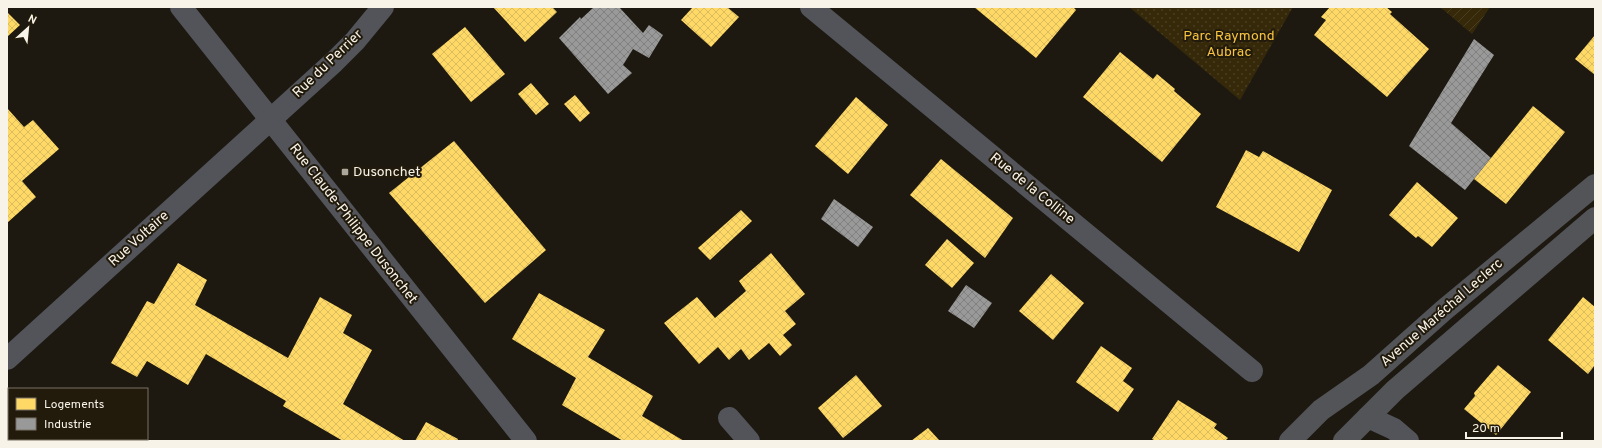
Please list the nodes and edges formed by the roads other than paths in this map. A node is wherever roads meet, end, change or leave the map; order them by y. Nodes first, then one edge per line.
1 (181, 7) edge
2 (383, 7) edge
3 (811, 7) edge
4 (270, 119) junction
5 (1595, 185) edge
6 (1595, 218) edge
7 (7, 359) edge
8 (1252, 371) dead end
9 (1368, 417) junction
10 (729, 418) dead end
11 (526, 441) edge
12 (749, 441) edge
13 (1290, 441) edge
14 (1344, 441) edge
15 (1408, 441) edge

1 - 4 street, Rue Claude-Philippe Dusonchet
2 - 4 street, Rue du Perrier
3 - 8 street, Rue de la Colline
4 - 7 street, Rue Voltaire
4 - 11 street, Rue Claude-Philippe Dusonchet
5 - 13 main road, Avenue Maréchal Leclerc
6 - 9 main road, Avenue Maréchal Leclerc
9 - 14 main road, Avenue Maréchal Leclerc
9 - 15 street
10 - 12 street

